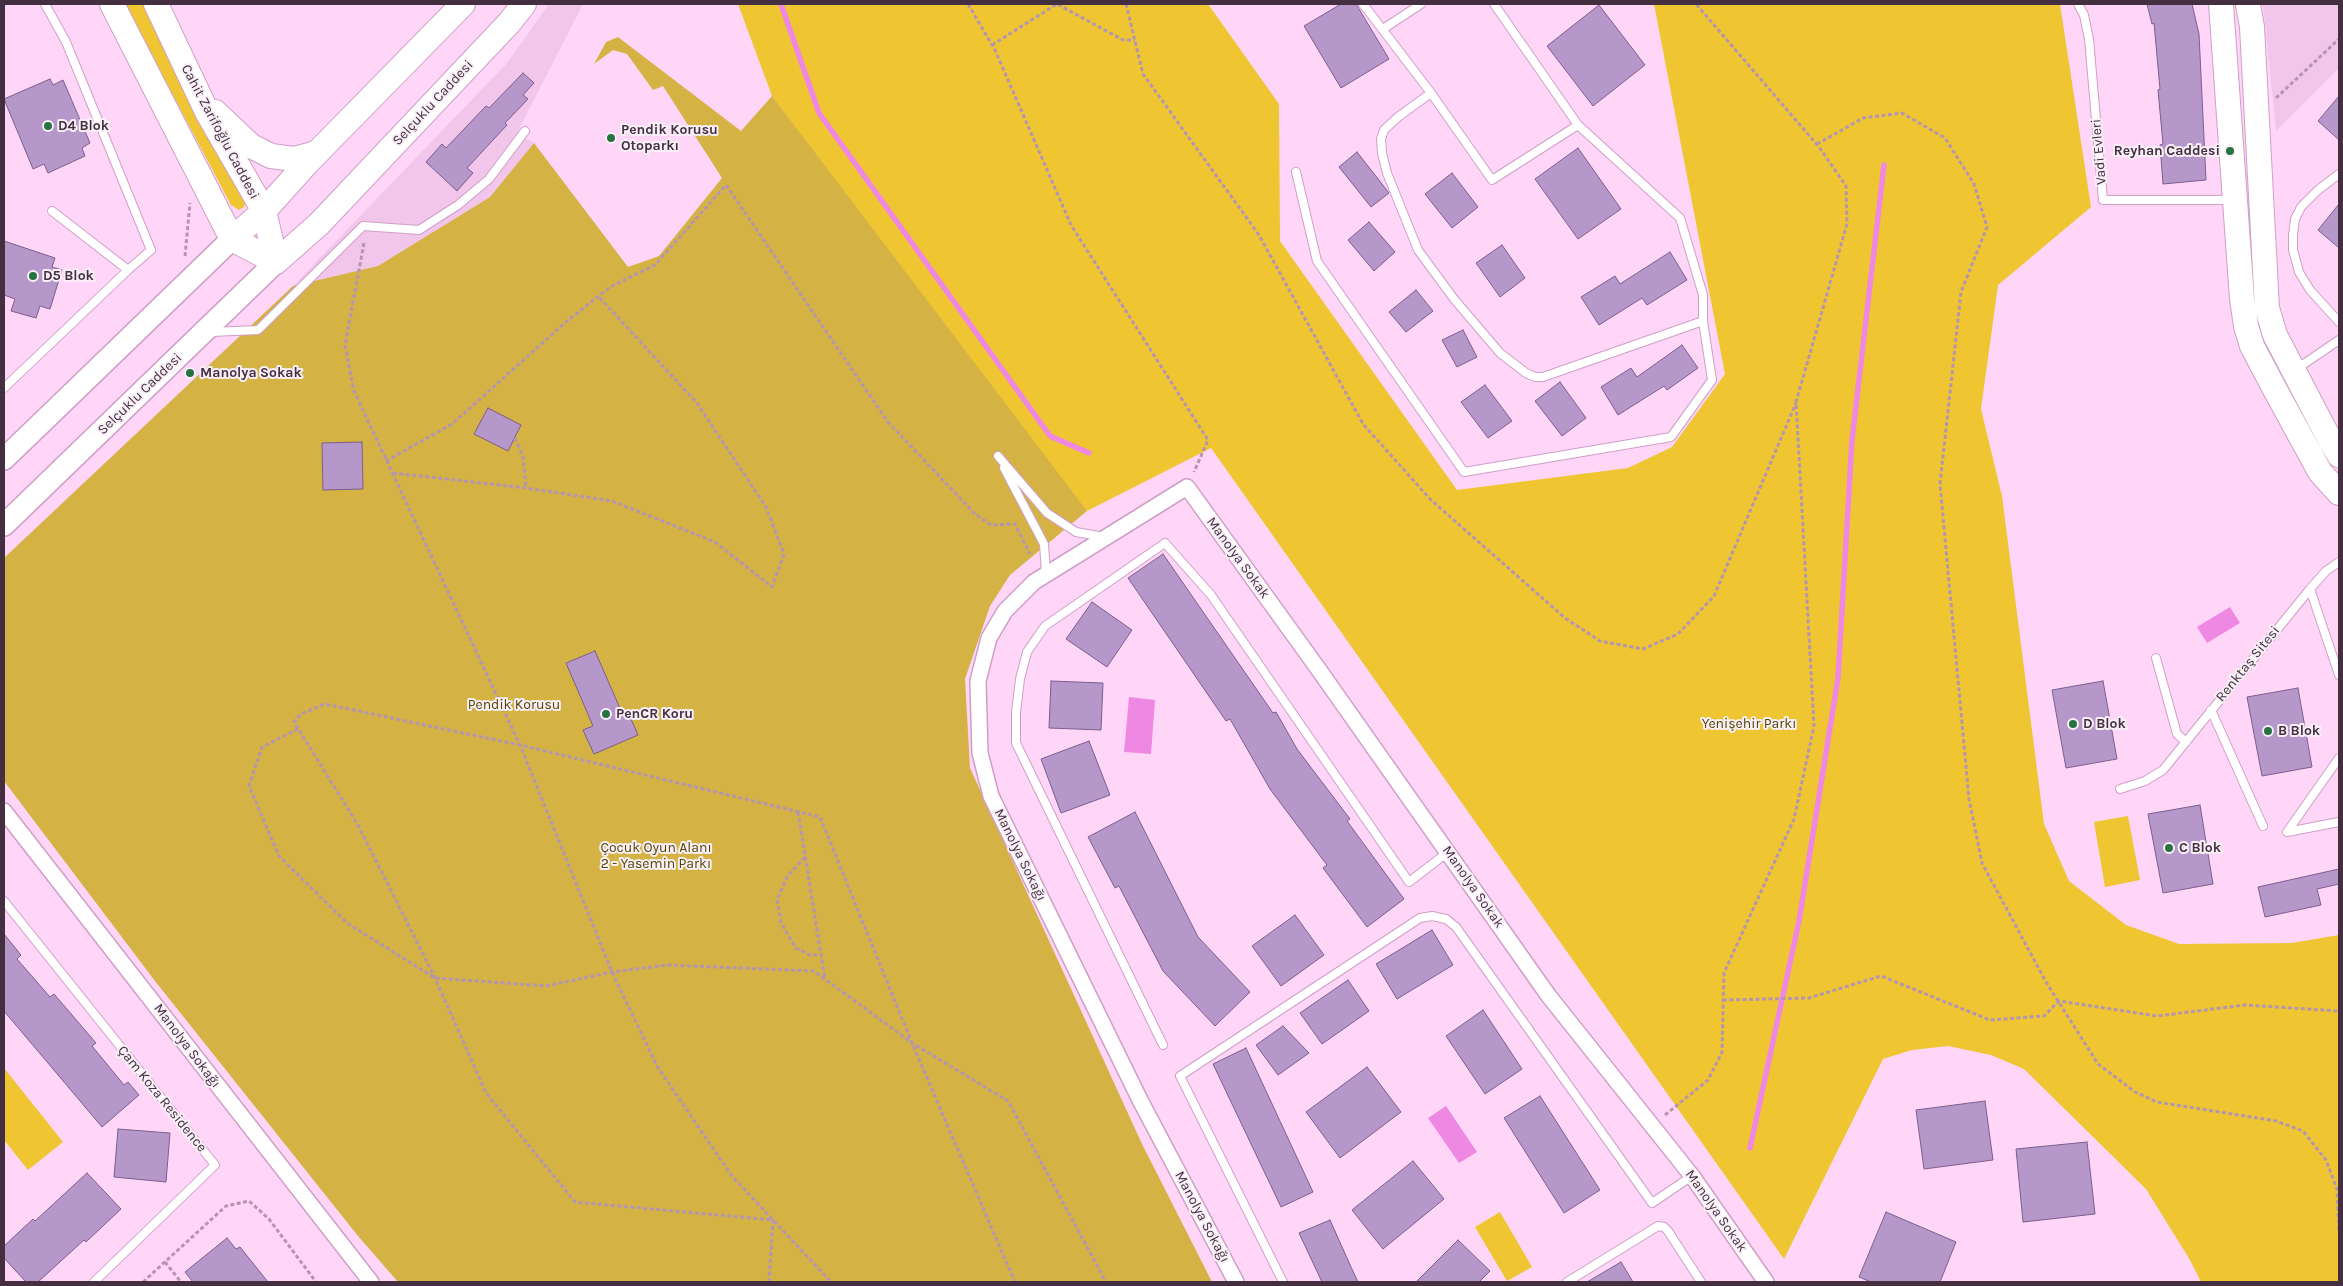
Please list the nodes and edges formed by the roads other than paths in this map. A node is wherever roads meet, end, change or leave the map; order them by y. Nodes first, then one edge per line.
1 (45, 4) edge
2 (112, 4) edge
3 (156, 4) edge
4 (463, 4) edge
5 (524, 4) edge
6 (1363, 4) edge
7 (1421, 4) edge
8 (1494, 4) edge
9 (2078, 4) edge
10 (2221, 4) edge
11 (2248, 4) edge
12 (1383, 29) junction
13 (197, 93) junction
14 (1431, 93) junction
15 (1578, 125) junction
16 (525, 132) dead end
17 (316, 153) junction
18 (1296, 172) dead end
19 (2339, 174) edge
20 (2236, 200) junction
21 (52, 211) dead end
22 (264, 211) junction
23 (232, 239) junction
24 (276, 262) junction
25 (128, 270) junction
26 (1703, 320) junction
27 (2339, 322) edge
28 (204, 332) junction
29 (2339, 340) edge
30 (2294, 371) junction
31 (2272, 384) junction
32 (4, 388) edge
33 (2339, 454) edge
34 (4, 459) edge
35 (1187, 487) joint
36 (2339, 494) edge
37 (4, 526) edge
38 (1105, 538) junction
39 (2339, 562) edge
40 (1046, 574) junction
41 (2310, 589) junction
42 (2156, 658) dead end
43 (2339, 675) edge
44 (2211, 710) junction
45 (2186, 742) junction
46 (2339, 758) edge
47 (2120, 789) dead end
48 (4, 811) edge
49 (2339, 822) edge
50 (2263, 826) dead end
51 (1448, 852) junction
52 (4, 901) edge
53 (1163, 1045) dead end
54 (1692, 1176) junction
55 (94, 1282) edge
56 (371, 1282) edge
57 (1236, 1282) edge
58 (1283, 1282) edge
59 (1567, 1282) edge
60 (1701, 1282) edge
61 (1766, 1282) edge

1 - 25 lane
2 - 23 main road
3 - 13 main road, Cahit Zarifoğlu Caddesi
4 - 17 main road
5 - 24 main road, Selçuklu Caddesi
6 - 12 lane
7 - 12 lane
8 - 15 lane
9 - 20 lane, Vadi Evleri
10 - 20 main road
11 - 30 main road
12 - 14 lane
13 - 17 main road
13 - 22 main road, Cahit Zarifoğlu Caddesi
14 - 15 lane
14 - 26 lane
15 - 26 lane
16 - 28 lane
17 - 22 main road
18 - 26 lane
19 - 27 lane
20 - 31 main road
21 - 25 lane
22 - 23 main road
22 - 24 main road, Cahit Zarifoğlu Caddesi
23 - 24 main road
23 - 34 main road
24 - 28 main road, Selçuklu Caddesi
25 - 32 lane
28 - 37 main road, Selçuklu Caddesi
29 - 30 lane
30 - 31 main road
30 - 33 main road
31 - 36 main road
35 - 38 street, Manolya Sokağı
35 - 51 street, Manolya Sokak
38 - 40 street, Manolya Sokağı
38 - 40 lane
39 - 41 lane, Renktaş Sitesi
40 - 57 street, Manolya Sokağı
41 - 43 lane
41 - 44 lane, Renktaş Sitesi
42 - 45 lane
44 - 45 lane
44 - 50 lane, Renktaş Sitesi
45 - 47 lane
46 - 49 lane
48 - 56 street, Manolya Sokağı
51 - 53 lane
51 - 54 street, Manolya Sokak
52 - 55 lane, Çam Koza Residence
54 - 58 lane
54 - 61 street, Manolya Sokak
59 - 60 lane

